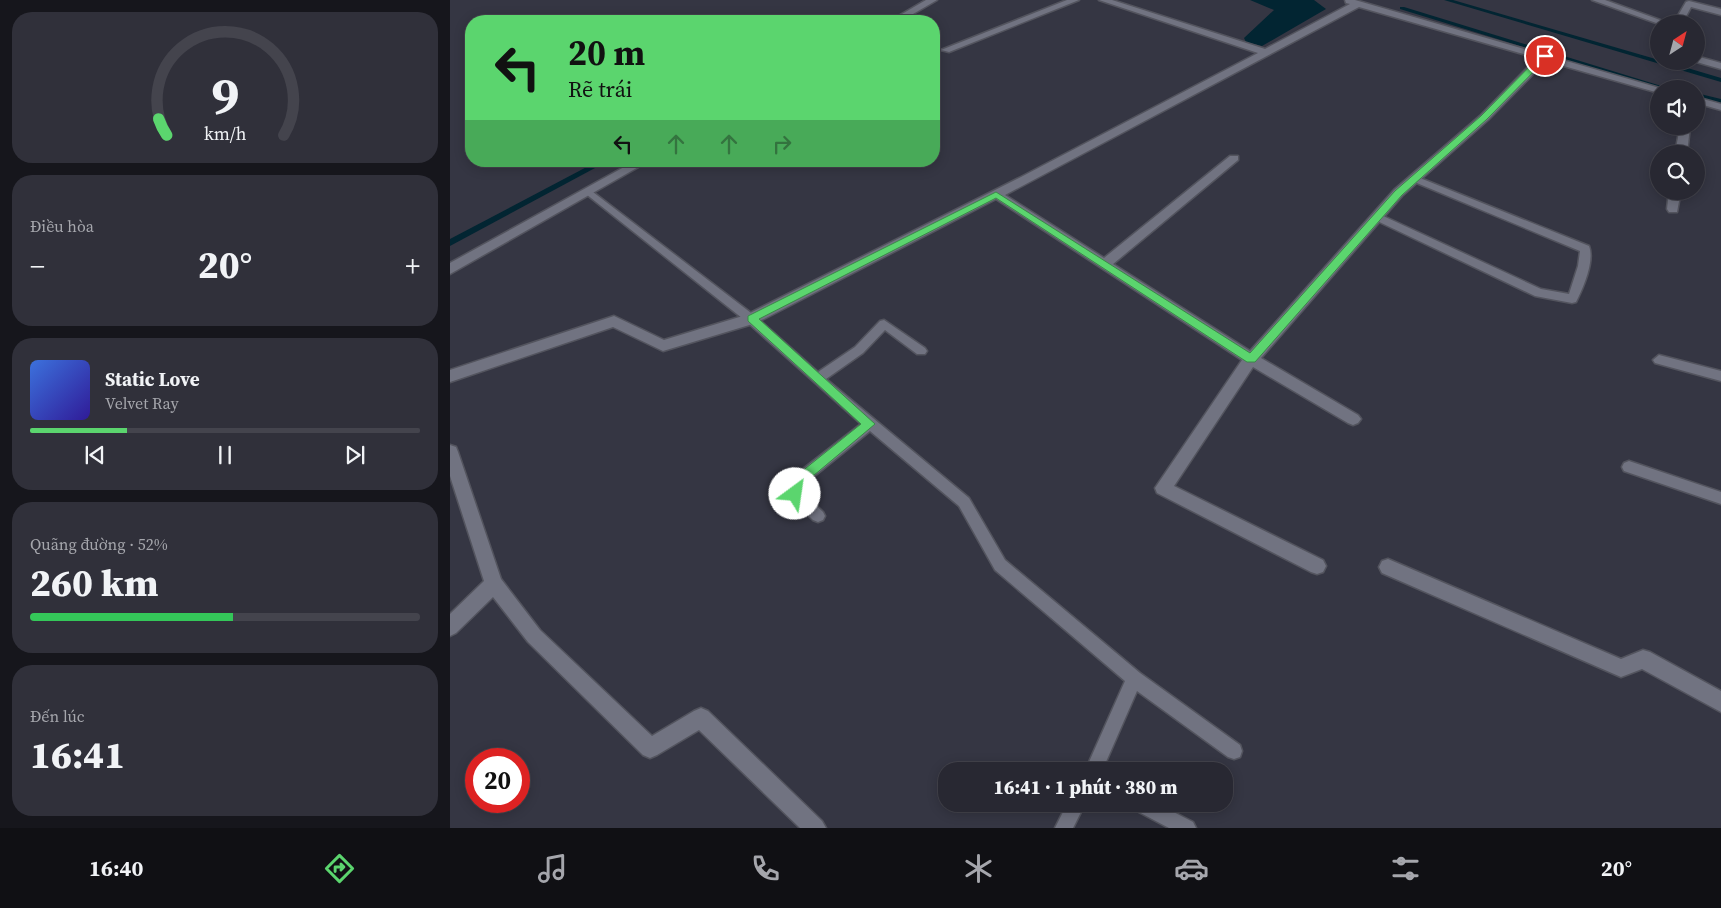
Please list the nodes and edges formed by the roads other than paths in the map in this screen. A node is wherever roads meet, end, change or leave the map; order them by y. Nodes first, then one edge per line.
1 (933, 0) edge
2 (1075, 0) edge
3 (1103, 0) edge
4 (1391, 0) edge
5 (1596, 0) edge
6 (1351, 2) edge
7 (1377, 10) junction
8 (1721, 12) edge
9 (906, 15) edge
10 (1682, 15) edge
11 (1650, 18) edge
12 (946, 50) dead end
13 (1266, 52) junction
14 (1545, 56) junction
15 (1705, 62) edge
16 (1721, 66) edge
17 (1650, 87) edge
18 (1705, 103) edge
19 (1721, 107) edge
20 (1234, 158) dead end
21 (633, 167) edge
22 (1415, 179) junction
23 (589, 192) junction
24 (996, 194) junction
25 (1674, 200) edge
26 (1673, 209) dead end
27 (1377, 217) junction
28 (1103, 265) junction
29 (450, 269) edge
30 (751, 319) junction
31 (922, 351) dead end
32 (1251, 359) junction
33 (1659, 360) dead end
34 (450, 376) edge
35 (1721, 376) edge
36 (817, 379) junction
37 (1353, 419) dead end
38 (870, 424) junction
39 (450, 452) edge
40 (1629, 467) dead end
41 (1721, 498) edge
42 (818, 516) dead end
43 (1318, 566) dead end
44 (1388, 567) dead end
45 (494, 584) junction
46 (450, 627) edge
47 (1134, 679) junction
48 (1721, 702) edge
49 (1234, 751) dead end
50 (1097, 762) edge
51 (1072, 812) edge
52 (1156, 812) edge
53 (815, 828) edge
54 (1064, 828) edge
55 (1187, 828) edge

1 - 9 street
2 - 12 street
3 - 13 street
4 - 7 street
5 - 11 street
6 - 7 street
6 - 13 street
7 - 14 street
8 - 10 street
13 - 24 street
14 - 17 street
14 - 22 street
15 - 16 street
18 - 19 street
20 - 28 street
21 - 23 street
22 - 27 street
22 - 27 lane
23 - 29 street
23 - 30 lane
24 - 28 street
24 - 30 street
25 - 26 street
27 - 32 street
28 - 32 street
30 - 34 street
30 - 36 lane
31 - 36 lane
32 - 37 street
32 - 43 street
33 - 35 lane
36 - 38 lane
38 - 42 lane
38 - 47 lane
39 - 45 street
40 - 41 lane
44 - 48 street
45 - 46 street
45 - 53 street
47 - 49 lane
47 - 50 lane
51 - 54 lane
52 - 55 lane

